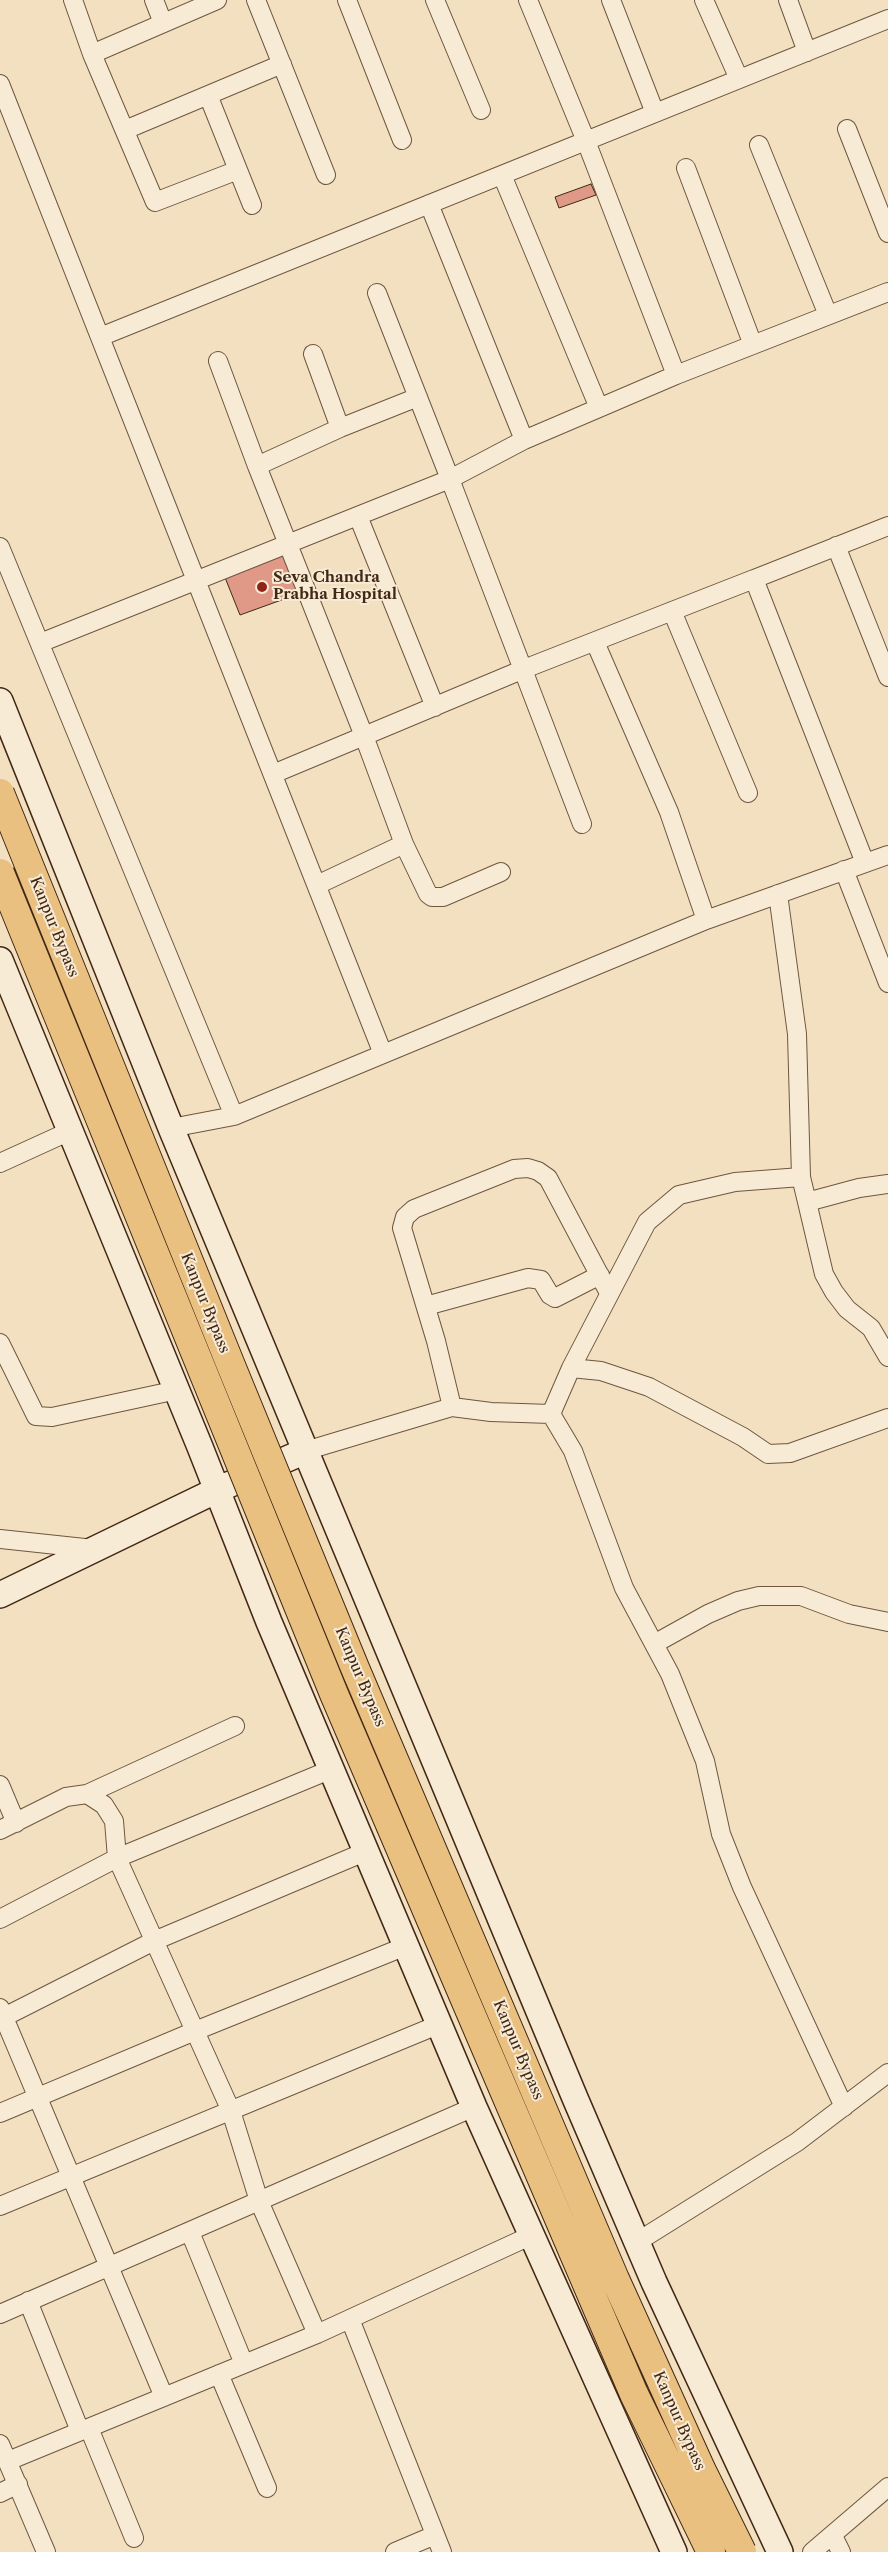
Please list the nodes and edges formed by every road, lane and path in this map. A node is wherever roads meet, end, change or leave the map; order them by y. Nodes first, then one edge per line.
1 (73, 0) edge
2 (154, 0) edge
3 (217, 0) edge
4 (256, 0) edge
5 (347, 0) edge
6 (435, 0) edge
7 (528, 0) edge
8 (611, 0) edge
9 (704, 0) edge
10 (788, 0) edge
11 (888, 19) edge
12 (163, 23) junction
13 (807, 52) junction
14 (92, 54) junction
15 (282, 64) junction
16 (738, 80) junction
17 (0, 84) edge
18 (208, 95) junction
19 (481, 110) dead end
20 (655, 113) junction
21 (847, 129) dead end
22 (124, 130) junction
23 (402, 140) dead end
24 (586, 141) junction
25 (759, 145) dead end
26 (686, 168) dead end
27 (238, 170) junction
28 (326, 175) dead end
29 (502, 175) junction
30 (429, 204) junction
31 (252, 205) dead end
32 (888, 232) edge
33 (888, 292) edge
34 (377, 293) dead end
35 (828, 315) junction
36 (100, 337) junction
37 (753, 345) junction
38 (313, 354) dead end
39 (218, 361) dead end
40 (676, 375) junction
41 (418, 398) junction
42 (599, 408) junction
43 (340, 428) junction
44 (524, 440) junction
45 (257, 466) junction
46 (450, 479) junction
47 (358, 516) junction
48 (888, 526) edge
49 (287, 543) junction
50 (836, 546) junction
51 (0, 547) edge
52 (196, 579) junction
53 (754, 579) junction
54 (672, 611) junction
55 (595, 642) junction
56 (40, 643) junction
57 (524, 669) junction
58 (888, 677) edge
59 (0, 701) edge
60 (434, 707) junction
61 (364, 736) junction
62 (273, 774) junction
63 (0, 793) edge
64 (748, 793) dead end
65 (582, 824) dead end
66 (404, 844) junction
67 (888, 854) edge
68 (865, 863) junction
69 (844, 870) junction
70 (501, 872) dead end
71 (0, 873) edge
72 (317, 885) junction
73 (778, 894) junction
74 (706, 920) junction
75 (0, 960) edge
76 (888, 983) edge
77 (384, 1054) junction
78 (234, 1116) junction
79 (171, 1128) junction
80 (70, 1131) junction
81 (0, 1163) edge
82 (801, 1177) junction
83 (888, 1184) edge
84 (807, 1202) junction
85 (600, 1275) junction
86 (609, 1293) junction
87 (426, 1306) junction
88 (0, 1343) edge
89 (888, 1357) edge
90 (571, 1368) junction
91 (177, 1390) junction
92 (452, 1407) junction
93 (551, 1414) junction
94 (888, 1418) edge
95 (306, 1451) junction
96 (217, 1490) junction
97 (0, 1539) edge
98 (94, 1549) junction
99 (0, 1595) edge
100 (888, 1622) edge
101 (654, 1644) junction
102 (235, 1726) dead end
103 (332, 1769) junction
104 (0, 1785) edge
105 (88, 1794) junction
106 (8, 1827) edge
107 (367, 1851) junction
108 (117, 1858) junction
109 (0, 1920) edge
110 (154, 1941) junction
111 (406, 1946) junction
112 (1, 2015) edge
113 (440, 2024) junction
114 (196, 2030) junction
115 (888, 2072) edge
116 (39, 2097) junction
117 (474, 2107) junction
118 (844, 2107) junction
119 (231, 2111) junction
120 (0, 2114) edge
121 (69, 2177) junction
122 (259, 2201) junction
123 (0, 2206) edge
124 (190, 2232) junction
125 (530, 2236) junction
126 (637, 2242) junction
127 (109, 2267) junction
128 (28, 2301) junction
129 (0, 2314) edge
130 (350, 2319) junction
131 (318, 2334) junction
132 (244, 2364) junction
133 (219, 2374) junction
134 (164, 2397) junction
135 (84, 2430) junction
136 (0, 2444) edge
137 (8, 2461) junction
138 (18, 2484) junction
139 (888, 2487) edge
140 (266, 2488) dead end
141 (0, 2493) edge
142 (435, 2536) junction
143 (833, 2536) junction
144 (134, 2538) dead end
145 (46, 2552) edge
146 (395, 2552) edge
147 (442, 2552) edge
148 (674, 2552) edge
149 (710, 2552) edge
150 (742, 2552) edge
151 (780, 2552) edge
152 (812, 2552) edge
153 (841, 2552) edge

1 - 14 street
2 - 12 street
3 - 12 street
4 - 15 street
5 - 23 street
6 - 19 street
7 - 24 street
8 - 20 street
9 - 16 street
10 - 13 street
11 - 13 street
12 - 14 street
13 - 16 street
14 - 22 street
15 - 18 street
15 - 28 street
16 - 20 street
17 - 36 street
18 - 22 street
18 - 27 street
20 - 24 street
21 - 32 street
22 - 27 street
24 - 29 street
24 - 40 street
25 - 35 street
26 - 37 street
27 - 31 street
29 - 30 street
29 - 42 street
30 - 36 street
30 - 44 street
33 - 35 street
34 - 41 street
35 - 37 street
36 - 52 street
37 - 40 street
38 - 43 street
39 - 45 street
40 - 42 street
41 - 43 street
41 - 46 street
42 - 44 street
43 - 45 street
44 - 46 street
45 - 49 street
46 - 47 street
46 - 57 street
47 - 49 street
47 - 60 street
48 - 50 street
49 - 52 street
49 - 61 street
50 - 53 street
50 - 58 street
51 - 56 street
52 - 56 street
52 - 62 street
53 - 54 street
53 - 68 street
54 - 55 street
54 - 64 street
55 - 57 street
55 - 74 street
56 - 78 street
57 - 60 street
57 - 65 street
59 - 79 main road
60 - 61 street
61 - 62 street
61 - 66 street
62 - 72 street
63 - 150 highway, Kanpur Bypass, bridge
66 - 70 street
66 - 72 street
67 - 68 street
68 - 69 street
69 - 73 street
69 - 76 street
71 - 149 highway, Kanpur Bypass, bridge
72 - 77 street
73 - 74 street
73 - 82 street
74 - 77 street
75 - 80 main road
77 - 78 street
78 - 79 street
79 - 95 main road
80 - 81 street
80 - 91 main road
82 - 84 street
82 - 86 street
83 - 84 street
84 - 89 street
85 - 86 street
85 - 87 street
85 - 87 street
86 - 90 street
87 - 92 street
88 - 91 street
90 - 93 street
90 - 94 street
91 - 96 main road
92 - 93 street
92 - 95 street
93 - 101 street
95 - 96 main road
95 - 126 main road
96 - 98 main road
96 - 103 main road
97 - 98 street
98 - 99 main road
100 - 101 street
101 - 118 street
102 - 105 street
103 - 107 main road
103 - 108 street
104 - 106 street
105 - 106 street
105 - 108 street
107 - 110 street
107 - 111 main road
108 - 109 street
108 - 110 street
110 - 112 street
110 - 114 street
111 - 113 main road
111 - 114 street
112 - 116 street
113 - 117 main road
113 - 119 street
114 - 116 street
114 - 119 street
115 - 118 street
116 - 120 street
116 - 121 street
117 - 122 street
117 - 125 main road
118 - 126 street
119 - 121 street
119 - 122 street
121 - 123 street
121 - 127 street
122 - 124 street
122 - 131 street
124 - 127 street
124 - 132 street
125 - 130 street
125 - 148 main road
126 - 151 main road
127 - 128 street
127 - 134 street
128 - 129 street
128 - 135 street
130 - 131 street
130 - 142 street
131 - 132 street
132 - 133 street
133 - 134 street
133 - 140 street
134 - 135 street
135 - 137 street
135 - 144 street
136 - 137 street
137 - 138 street
138 - 141 street
138 - 145 street
139 - 143 street
142 - 146 street
142 - 147 street
143 - 152 street
143 - 153 street

